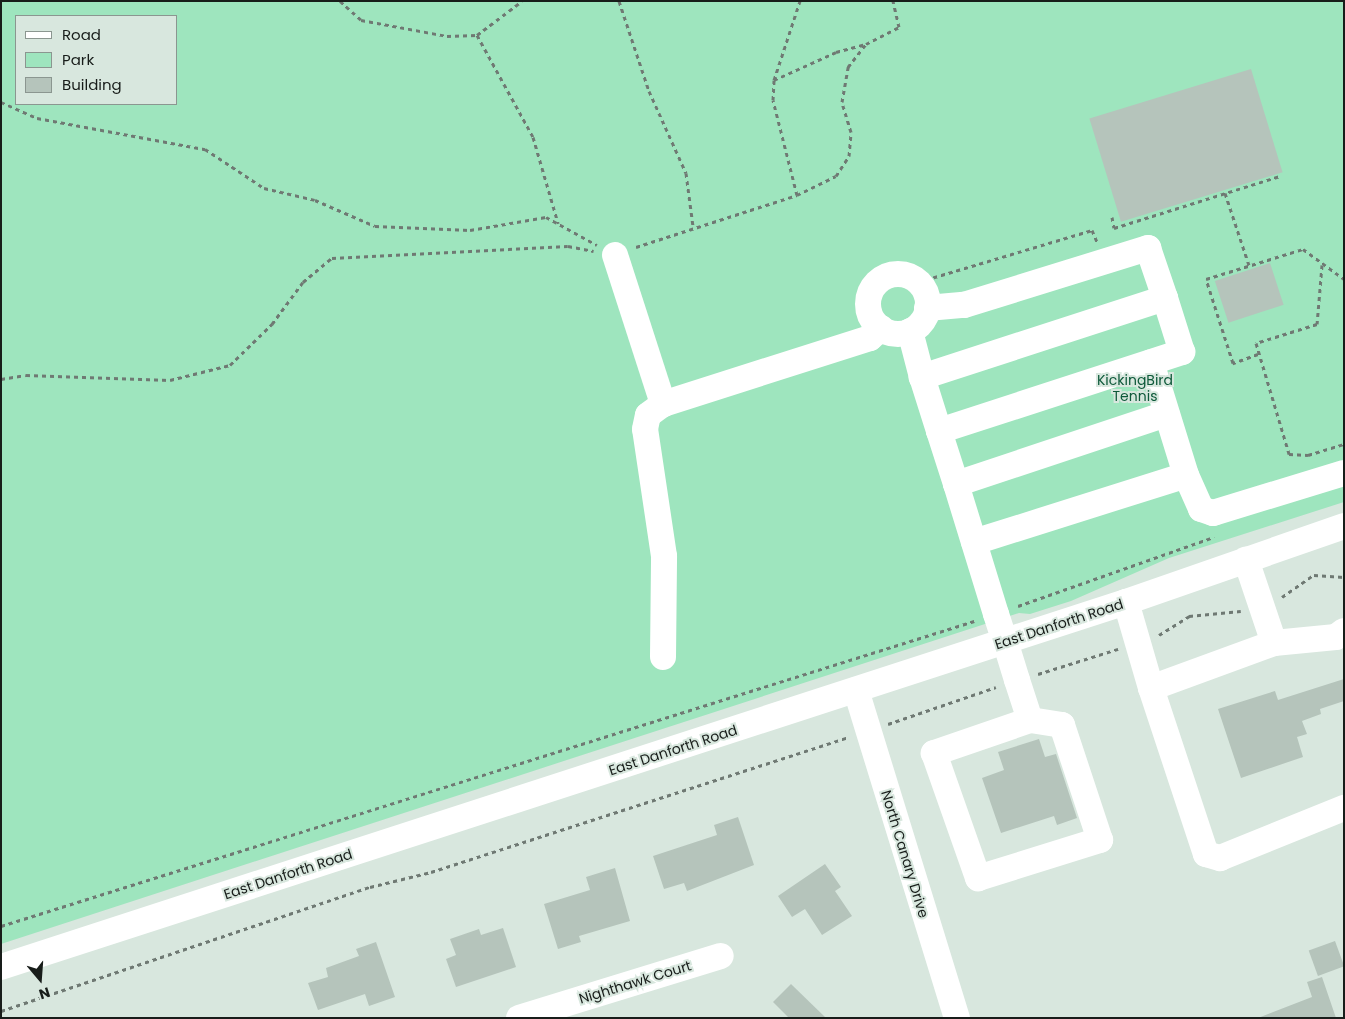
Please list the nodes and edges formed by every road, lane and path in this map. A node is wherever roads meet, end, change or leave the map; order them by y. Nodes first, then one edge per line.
1 (340, 1) edge
2 (522, 1) edge
3 (619, 1) edge
4 (800, 1) edge
5 (893, 1) edge
6 (477, 35) junction
7 (866, 44) junction
8 (774, 80) junction
9 (1, 102) edge
10 (1280, 176) dead end
11 (1227, 191) junction
12 (797, 195) junction
13 (1112, 217) dead end
14 (559, 224) junction
15 (693, 226) junction
16 (1108, 242) dead end
17 (615, 255) junction
18 (1249, 265) junction
19 (1322, 265) junction
20 (1344, 279) edge
21 (918, 282) junction
22 (1165, 298) junction
23 (927, 308) junction
24 (881, 328) junction
25 (910, 331) junction
26 (1258, 354) junction
27 (1150, 362) junction
28 (922, 376) junction
29 (1, 379) edge
30 (664, 404) junction
31 (1167, 414) junction
32 (939, 431) junction
33 (1344, 444) edge
34 (1344, 473) edge
35 (1186, 475) junction
36 (956, 484) junction
37 (1344, 526) edge
38 (1219, 535) dead end
39 (974, 542) junction
40 (1246, 560) junction
41 (1344, 577) edge
42 (1126, 602) junction
43 (1258, 604) junction
44 (996, 614) junction
45 (1005, 641) junction
46 (1341, 641) edge
47 (1139, 642) junction
48 (1274, 644) junction
49 (663, 657) dead end
50 (1016, 680) junction
51 (1151, 688) junction
52 (856, 690) junction
53 (1030, 720) junction
54 (868, 731) junction
55 (1344, 808) edge
56 (1, 926) edge
57 (721, 956) dead end
58 (1, 967) edge
59 (1, 1011) edge
60 (520, 1018) edge
61 (957, 1018) edge

1 - 6 path
2 - 6 path
3 - 15 path
4 - 8 path
5 - 7 path
6 - 14 path
7 - 8 path
7 - 12 path
8 - 12 path
9 - 14 path
10 - 11 path
11 - 13 path
11 - 18 path
12 - 15 path
14 - 17 path
15 - 17 path
16 - 21 path
17 - 29 path
17 - 30 street
18 - 19 path
18 - 26 path
19 - 20 path
19 - 26 path
21 - 23 street
21 - 24 street
22 - 23 street
22 - 27 street
22 - 28 street
23 - 25 street
24 - 25 street
24 - 30 street
25 - 28 street
26 - 33 path
27 - 31 street
27 - 32 street
28 - 32 street
30 - 49 street
31 - 35 street
31 - 36 street
32 - 36 street
34 - 35 street
35 - 39 street
36 - 39 street
37 - 40 street, East Danforth Road
38 - 44 path
39 - 44 street
40 - 42 street, East Danforth Road
40 - 43 street
41 - 43 path
42 - 45 street, East Danforth Road
42 - 47 street
43 - 47 path
43 - 48 street
44 - 45 street
44 - 56 path
45 - 50 street
45 - 52 street, East Danforth Road
46 - 48 street
47 - 50 path
47 - 51 street
48 - 51 street
50 - 53 street
50 - 54 path
51 - 55 street
52 - 54 street, North Canary Drive
52 - 58 street, East Danforth Road
53 - 53 street
54 - 59 path
54 - 61 street, North Canary Drive
57 - 60 street, Nighthawk Court

